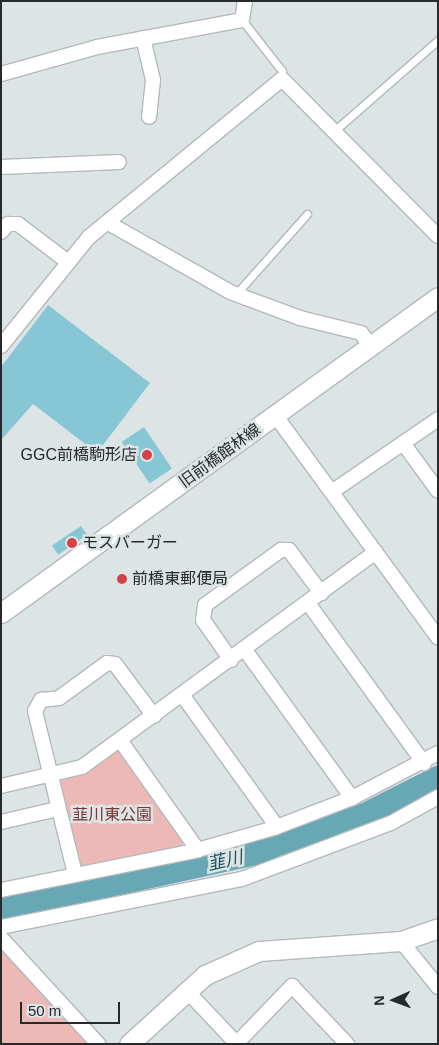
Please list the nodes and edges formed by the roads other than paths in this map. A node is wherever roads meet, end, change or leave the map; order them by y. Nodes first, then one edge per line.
1 (245, 1) edge
2 (242, 20) junction
3 (143, 38) junction
4 (438, 40) edge
5 (1, 74) edge
6 (282, 79) junction
7 (149, 117) dead end
8 (333, 132) junction
9 (119, 162) dead end
10 (1, 167) edge
11 (307, 214) dead end
12 (110, 224) junction
13 (1, 232) edge
14 (438, 236) edge
15 (68, 262) junction
16 (236, 294) junction
17 (438, 297) edge
18 (370, 345) junction
19 (1, 346) edge
20 (275, 416) junction
21 (438, 419) edge
22 (403, 443) junction
23 (333, 491) junction
24 (438, 491) edge
25 (376, 552) junction
26 (321, 593) junction
27 (308, 603) junction
28 (1, 613) edge
29 (438, 638) edge
30 (245, 650) junction
31 (230, 660) junction
32 (183, 696) junction
33 (154, 716) junction
34 (120, 740) junction
35 (438, 753) edge
36 (424, 763) junction
37 (49, 776) junction
38 (1, 786) edge
39 (438, 797) edge
40 (352, 798) junction
41 (58, 809) junction
42 (1, 822) edge
43 (277, 827) junction
44 (198, 850) junction
45 (75, 874) junction
46 (1, 890) edge
47 (1, 927) edge
48 (438, 928) edge
49 (1, 938) edge
50 (401, 941) junction
51 (438, 987) edge
52 (186, 990) junction
53 (237, 1043) edge
54 (98, 1044) edge
55 (129, 1044) edge
56 (347, 1044) edge

1 - 2 street
2 - 3 street
2 - 6 lane
3 - 5 street
3 - 7 street
4 - 8 lane
6 - 8 street
6 - 12 street
8 - 14 street
9 - 10 street
11 - 16 lane
12 - 15 street
12 - 16 street
13 - 15 street
15 - 19 street
16 - 18 street
17 - 18 street, 旧前橋館林線
18 - 20 street, 旧前橋館林線
20 - 23 street
20 - 28 street, 旧前橋館林線
21 - 22 street
22 - 23 street
22 - 24 street
23 - 25 street
25 - 26 street
25 - 29 street
26 - 27 street
26 - 31 street
27 - 30 street
27 - 36 street
30 - 31 street
30 - 40 street
31 - 32 street
32 - 33 street
32 - 43 street
33 - 34 street
33 - 37 street
34 - 37 street
34 - 44 street
35 - 36 street
36 - 40 street
37 - 38 street
37 - 41 street
39 - 47 street
40 - 43 street
41 - 42 street
41 - 45 street
43 - 44 street
44 - 45 street
45 - 46 street
48 - 50 street
49 - 54 street
50 - 51 street
50 - 52 street
52 - 53 street
52 - 55 street
53 - 56 street

